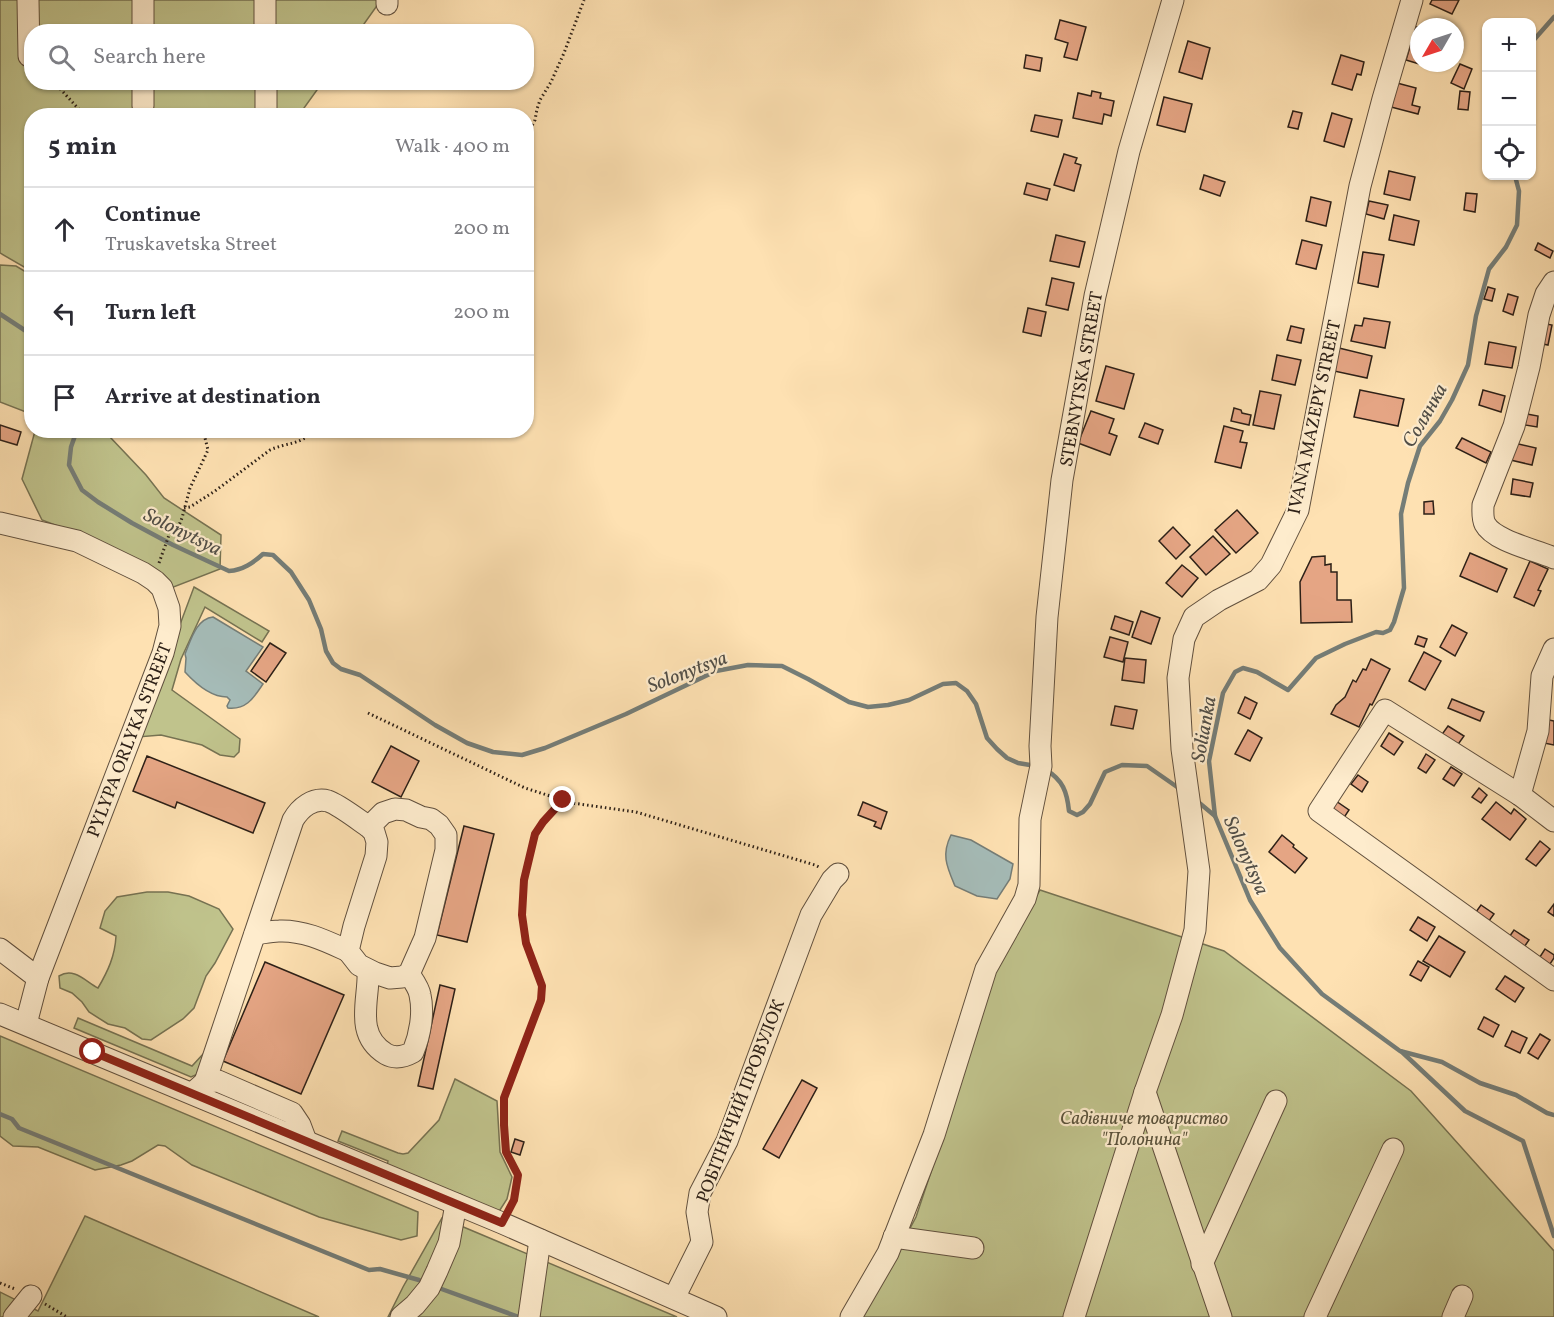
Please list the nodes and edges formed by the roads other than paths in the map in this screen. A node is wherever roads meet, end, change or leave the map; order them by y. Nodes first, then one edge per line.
1 (28, 0) edge
2 (143, 0) edge
3 (265, 0) edge
4 (1173, 0) edge
5 (1412, 0) edge
6 (28, 24) edge
7 (143, 24) edge
8 (265, 24) edge
9 (143, 90) edge
10 (266, 90) edge
11 (143, 106) dead end
12 (266, 108) edge
13 (1554, 282) edge
14 (0, 523) edge
15 (1554, 558) edge
16 (1554, 649) edge
17 (1546, 707) edge
18 (1520, 795) junction
19 (1554, 821) edge
20 (369, 827) junction
21 (835, 877) road end
22 (255, 934) junction
23 (0, 950) edge
24 (348, 951) junction
25 (368, 970) junction
26 (410, 974) junction
27 (38, 978) junction
28 (1554, 980) edge
29 (0, 1014) edge
30 (27, 1024) junction
31 (199, 1088) junction
32 (1145, 1092) junction
33 (1276, 1101) dead end
34 (1393, 1149) dead end
35 (456, 1204) junction
36 (894, 1237) junction
37 (540, 1240) junction
38 (973, 1248) dead end
39 (1202, 1264) junction
40 (31, 1296) dead end
41 (1462, 1296) dead end
42 (674, 1298) junction
43 (14, 1317) edge
44 (401, 1317) edge
45 (529, 1317) edge
46 (716, 1317) edge
47 (851, 1317) edge
48 (1074, 1317) edge
49 (1221, 1317) edge
50 (1315, 1317) edge
51 (1453, 1317) edge

1 - 6 street
2 - 7 street
3 - 8 street
4 - 36 street, STEBNYTSKA STREET
5 - 32 street, IVANA MAZEPY STREET
9 - 11 street
10 - 12 street
13 - 15 street
14 - 27 street, PYLYPA ORLYKA STREET
16 - 17 street
17 - 18 street
18 - 19 street
18 - 28 street
20 - 22 street
20 - 24 street
20 - 26 street
21 - 42 street, РОБІТНИЧИЙ ПРОВУЛОК
22 - 24 street
22 - 31 street
23 - 27 street
24 - 25 street
25 - 26 street
25 - 26 street
27 - 30 street, PYLYPA ORLYKA STREET
29 - 30 street
30 - 31 street
31 - 35 street
32 - 39 street
32 - 48 street, IVANA MAZEPY STREET
33 - 39 street
34 - 50 street
35 - 37 street
35 - 44 street
36 - 38 street
36 - 47 street, STEBNYTSKA STREET
37 - 42 street
37 - 45 street
39 - 49 street
40 - 43 street
41 - 51 street
42 - 46 street

